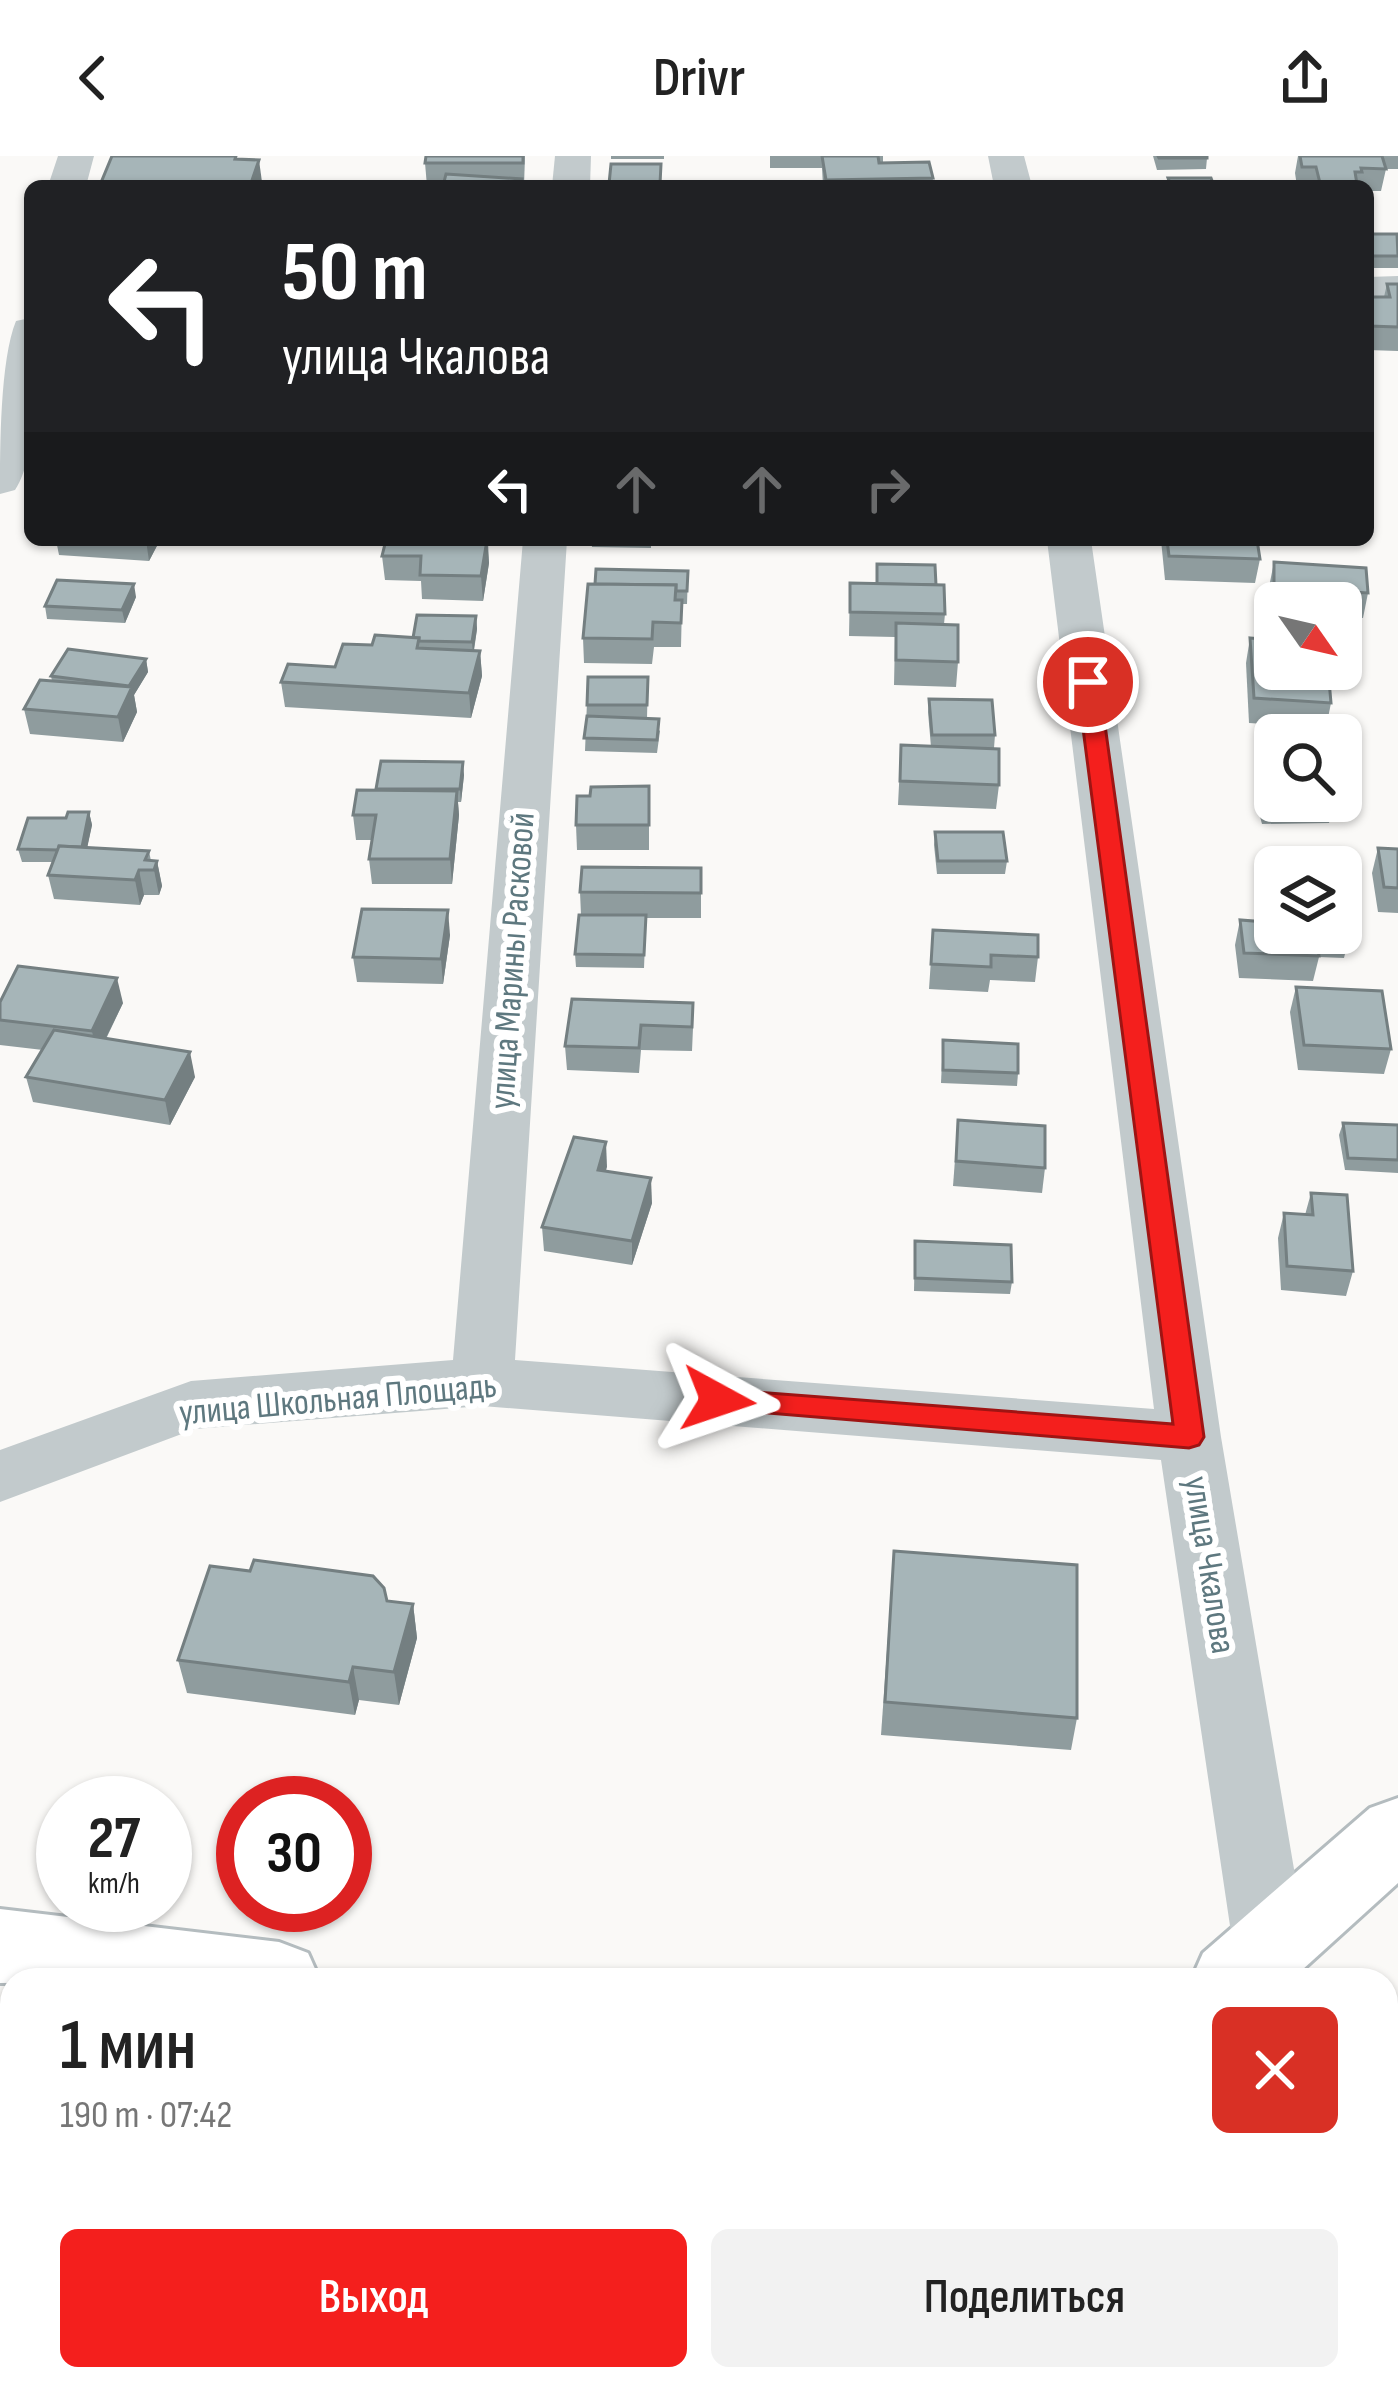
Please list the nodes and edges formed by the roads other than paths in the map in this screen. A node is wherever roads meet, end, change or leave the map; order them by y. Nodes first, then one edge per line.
1 (24, 359) edge
2 (0, 481) edge
3 (545, 546) edge
4 (1070, 546) edge
5 (482, 1382) junction
6 (1189, 1437) junction
7 (0, 1476) edge
8 (1398, 1833) edge
9 (0, 1946) edge
10 (1251, 1963) edge
11 (181, 1968) edge

1 - 2 street
3 - 5 street, улица Марины Расковой
4 - 6 street, улица Чкалова
5 - 6 street, улица Школьная Площадь
5 - 7 street, улица Школьная Площадь
6 - 10 street, улица Чкалова
8 - 10 main road
9 - 11 main road

